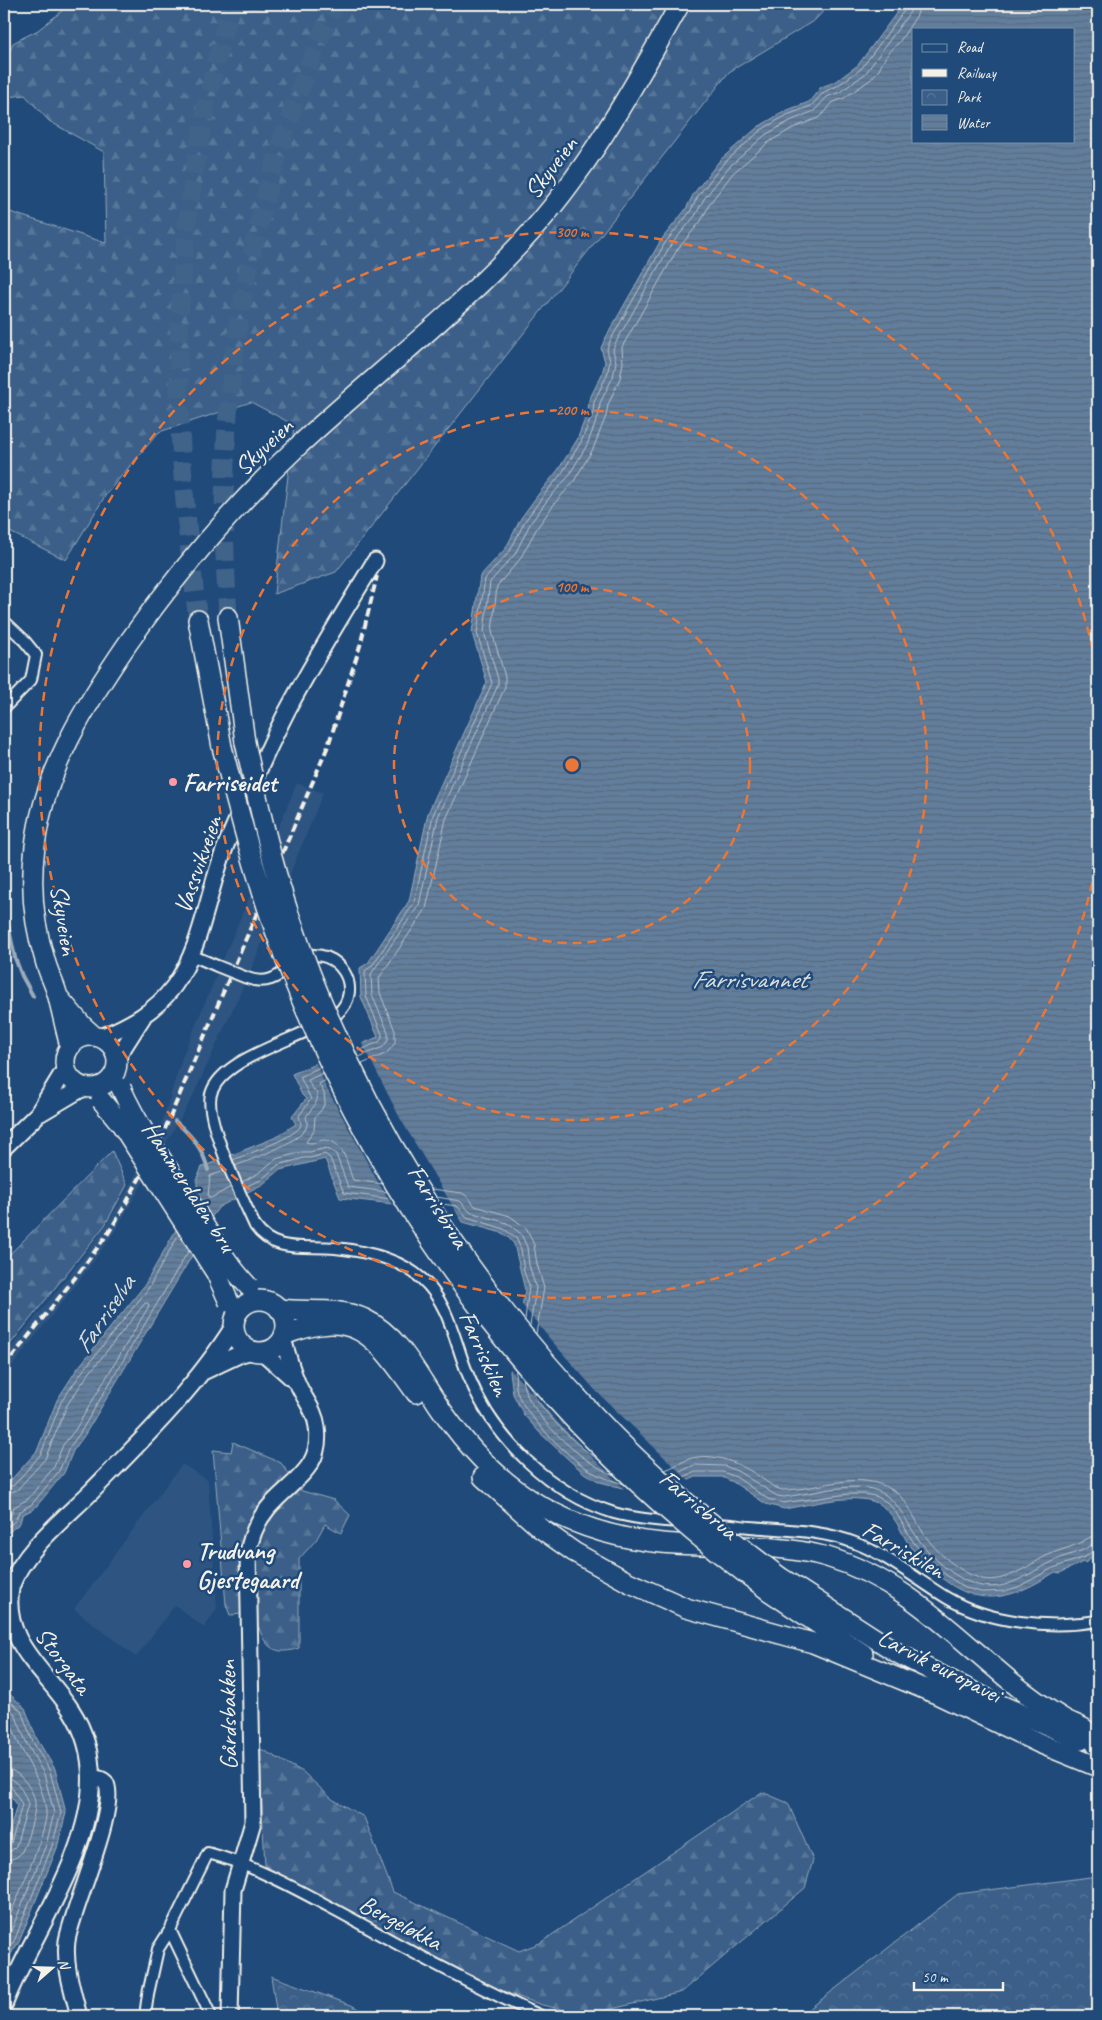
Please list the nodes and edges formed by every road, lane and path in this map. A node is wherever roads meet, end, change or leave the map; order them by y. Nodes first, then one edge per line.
1 (680, 4) edge
2 (375, 561) dead end
3 (228, 617) tunnel mouth
4 (198, 620) tunnel mouth
5 (4, 621) edge
6 (4, 708) edge
7 (191, 955) junction
8 (58, 996) junction
9 (143, 1017) junction
10 (97, 1036) junction
11 (70, 1047) junction
12 (117, 1062) junction
13 (66, 1068) junction
14 (92, 1092) junction
15 (38, 1114) junction
16 (4, 1147) edge
17 (272, 1305) junction
18 (233, 1315) junction
19 (284, 1337) junction
20 (249, 1353) junction
21 (200, 1375) junction
22 (297, 1383) junction
23 (774, 1584) junction
24 (1098, 1621) edge
25 (934, 1693) junction
26 (1098, 1746) edge
27 (1098, 1767) edge
28 (91, 1778) junction
29 (241, 1862) junction
30 (170, 1930) junction
31 (4, 2004) edge
32 (79, 2016) edge
33 (145, 2016) edge
34 (211, 2016) edge
35 (230, 2016) edge
36 (541, 2016) edge

1 - 8 highway, Skyveien
2 - 7 street, Vassvikveien
3 - 23 highway, Farrisbrua, bridge
4 - 23 highway, Farrisbrua, bridge
5 - 6 street
7 - 9 street, Vassvikveien
7 - 24 street, Farriskilen, bridge
8 - 10 highway, Skyveien
8 - 11 highway, Skyveien
9 - 10 street, Vassvikveien
9 - 12 street, Vassvikveien
10 - 11 highway
10 - 12 highway
11 - 13 highway
12 - 14 highway
12 - 17 highway, Hammerdalen bru, bridge
13 - 14 highway
13 - 15 main road
14 - 15 main road
14 - 18 highway, Hammerdalen bru, bridge
15 - 16 main road
17 - 18 highway
17 - 19 highway
17 - 26 highway
18 - 20 highway
18 - 21 main road, Storgata
19 - 20 highway
19 - 22 street, Gårdsbakken
19 - 25 highway
20 - 21 main road, Storgata
20 - 22 street, Gårdsbakken
21 - 28 main road, Storgata
22 - 29 street, Gårdsbakken
23 - 25 highway, Larvik europavei
23 - 26 highway, Larvik europavei
25 - 27 highway, Larvik europavei
28 - 31 main road, Storgata
28 - 32 street
29 - 30 street
29 - 35 street, Gårdsbakken
29 - 36 street, Bergeløkka
30 - 33 street
30 - 34 street

